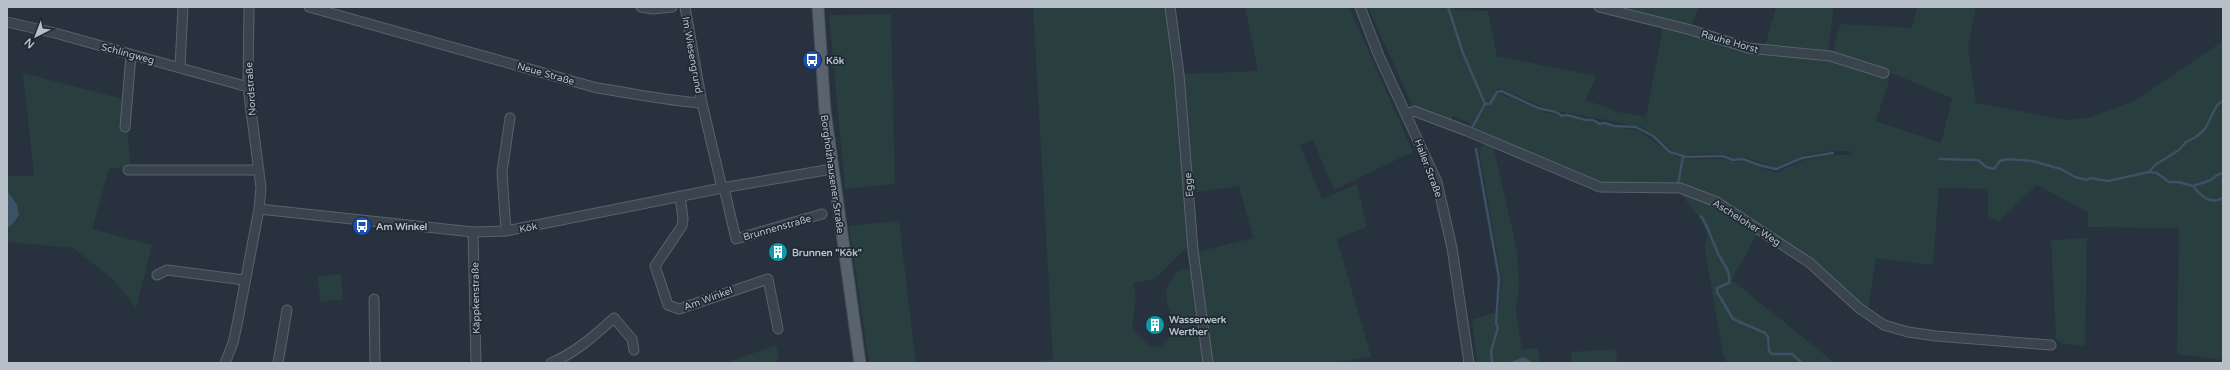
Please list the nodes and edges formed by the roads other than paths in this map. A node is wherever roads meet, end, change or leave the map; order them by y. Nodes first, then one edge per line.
1 (183, 7) edge
2 (249, 7) edge
3 (309, 7) edge
4 (641, 7) edge
5 (672, 7) edge
6 (685, 7) edge
7 (818, 7) edge
8 (1170, 7) edge
9 (1360, 7) edge
10 (1599, 7) edge
11 (7, 22) edge
12 (131, 55) junction
13 (180, 67) junction
14 (1884, 73) dead end
15 (248, 87) junction
16 (702, 103) junction
17 (1407, 114) junction
18 (510, 118) dead end
19 (125, 127) dead end
20 (832, 169) junction
21 (128, 170) dead end
22 (259, 170) junction
23 (723, 188) junction
24 (680, 196) junction
25 (260, 209) junction
26 (822, 214) dead end
27 (506, 231) junction
28 (473, 232) junction
29 (156, 275) dead end
30 (244, 280) junction
31 (374, 299) dead end
32 (287, 310) dead end
33 (778, 329) dead end
34 (2051, 345) dead end
35 (634, 350) dead end
36 (225, 363) edge
37 (278, 363) edge
38 (375, 363) edge
39 (476, 363) edge
40 (550, 363) edge
41 (860, 363) edge
42 (1208, 363) edge
43 (1469, 363) edge

1 - 13 street
2 - 15 street, Nordstraße
3 - 16 street, Neue Straße
4 - 5 street, Im Wiesengrund
6 - 16 street, Im Wiesengrund
7 - 20 main road, Borgholzhausener Straße
8 - 42 street, Egge
9 - 17 street, Haller Straße
10 - 14 street, Rauhe Horst
11 - 12 street, Schlingweg
12 - 13 street, Schlingweg
12 - 19 street
13 - 15 street, Schlingweg
15 - 22 street, Nordstraße
16 - 23 street
17 - 34 street, Ascheloher Weg
17 - 43 street, Haller Straße
18 - 27 street, Kök
20 - 23 street, Kök
20 - 41 main road, Borgholzhausener Straße
21 - 22 street
22 - 25 street, Nordstraße
23 - 24 street, Kök
23 - 26 street, Brunnenstraße
24 - 27 street, Kök
24 - 33 street, Am Winkel
25 - 28 street, Kök
25 - 30 street, Nordstraße
27 - 28 street, Kök
28 - 39 street, Käppkenstraße
29 - 30 street
30 - 36 street, Nordstraße
31 - 38 street
32 - 37 street
35 - 40 street

